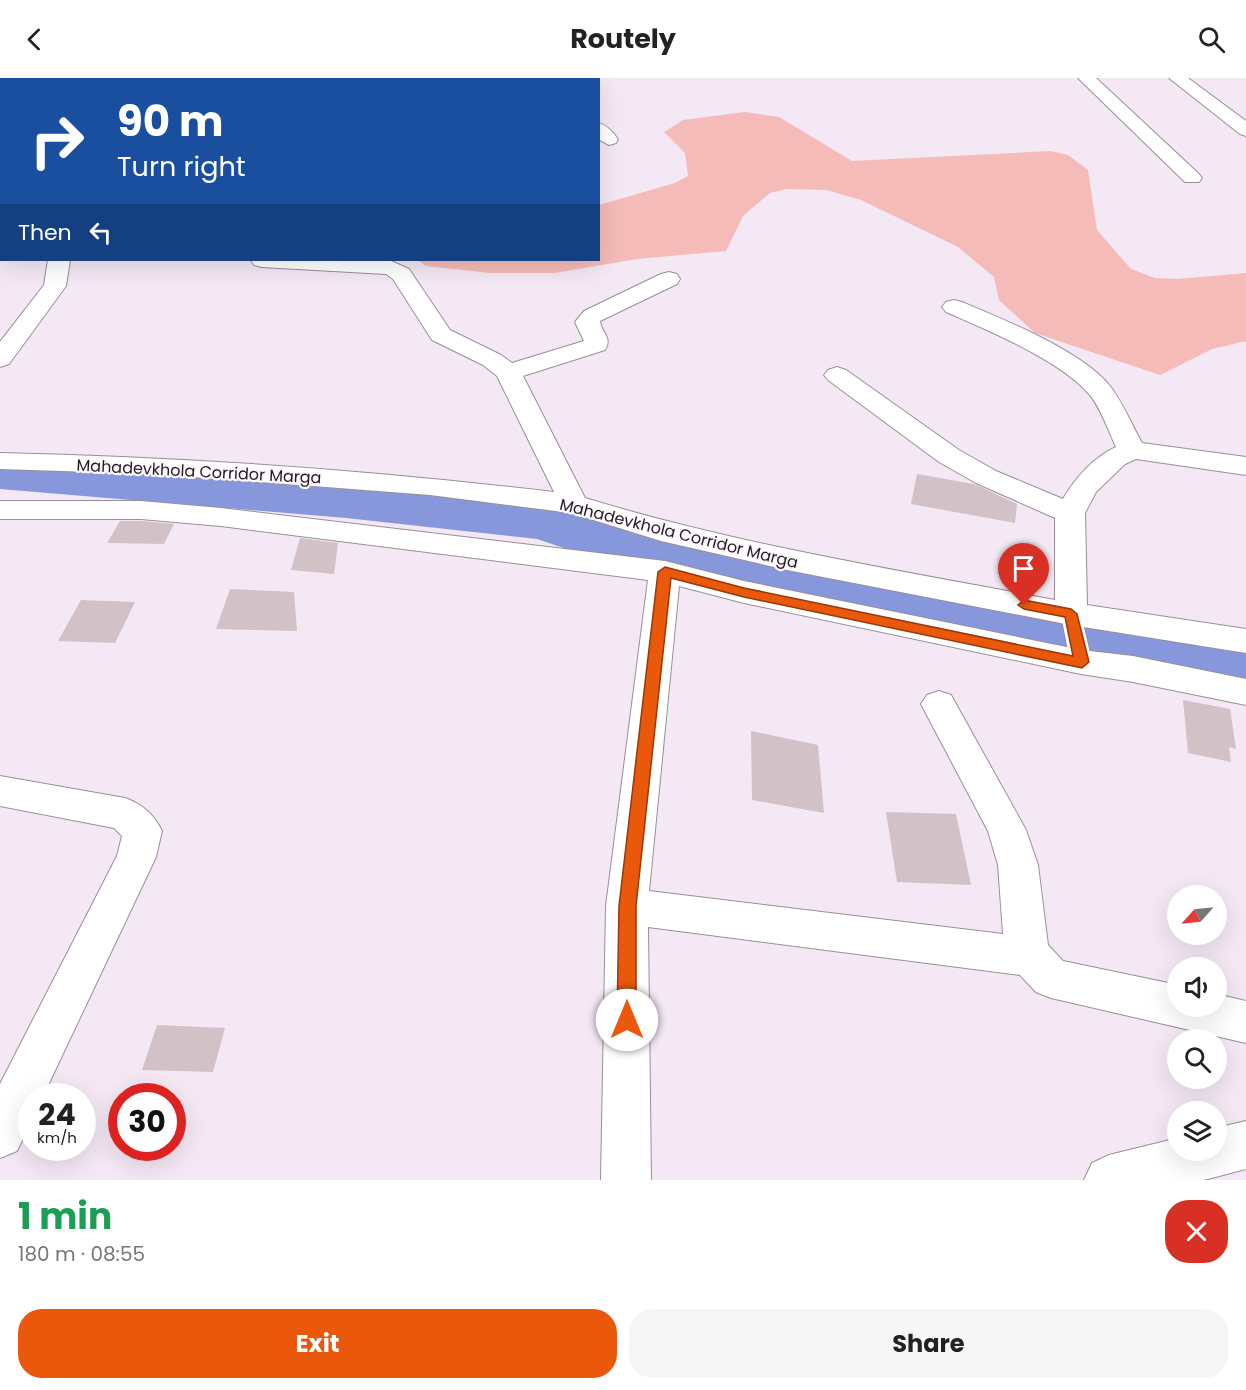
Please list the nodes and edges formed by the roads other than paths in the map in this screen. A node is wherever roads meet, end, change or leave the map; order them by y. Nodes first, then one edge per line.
1 (1086, 78) edge
2 (1177, 78) edge
3 (1246, 130) edge
4 (1192, 178) dead end
5 (59, 261) edge
6 (278, 261) edge
7 (669, 279) dead end
8 (954, 307) dead end
9 (0, 359) edge
10 (508, 372) junction
11 (837, 375) dead end
12 (1132, 450) junction
13 (0, 461) edge
14 (1246, 466) edge
15 (574, 504) junction
16 (0, 510) edge
17 (1070, 513) junction
18 (665, 572) junction
19 (1071, 614) junction
20 (1246, 641) edge
21 (1082, 662) junction
22 (1246, 692) edge
23 (939, 704) dead end
24 (0, 791) edge
25 (627, 906) junction
26 (1031, 957) junction
27 (1167, 1004) edge
28 (1225, 1017) edge
29 (1246, 1022) edge
30 (0, 1134) edge
31 (1246, 1145) edge
32 (626, 1180) edge
33 (1108, 1180) edge

1 - 4 street
2 - 3 street
5 - 9 street
6 - 10 street
7 - 10 street
8 - 12 street
10 - 15 street
11 - 17 street
12 - 14 street
12 - 17 street
13 - 15 street, Mahadevkhola Corridor Marga
15 - 19 street, Mahadevkhola Corridor Marga
16 - 18 street
17 - 19 street
18 - 21 street
18 - 25 street
19 - 20 street, Mahadevkhola Corridor Marga
19 - 21 lane
21 - 22 street
23 - 26 street
24 - 30 street
25 - 26 street
25 - 32 street
26 - 27 street
28 - 29 street
31 - 33 street

